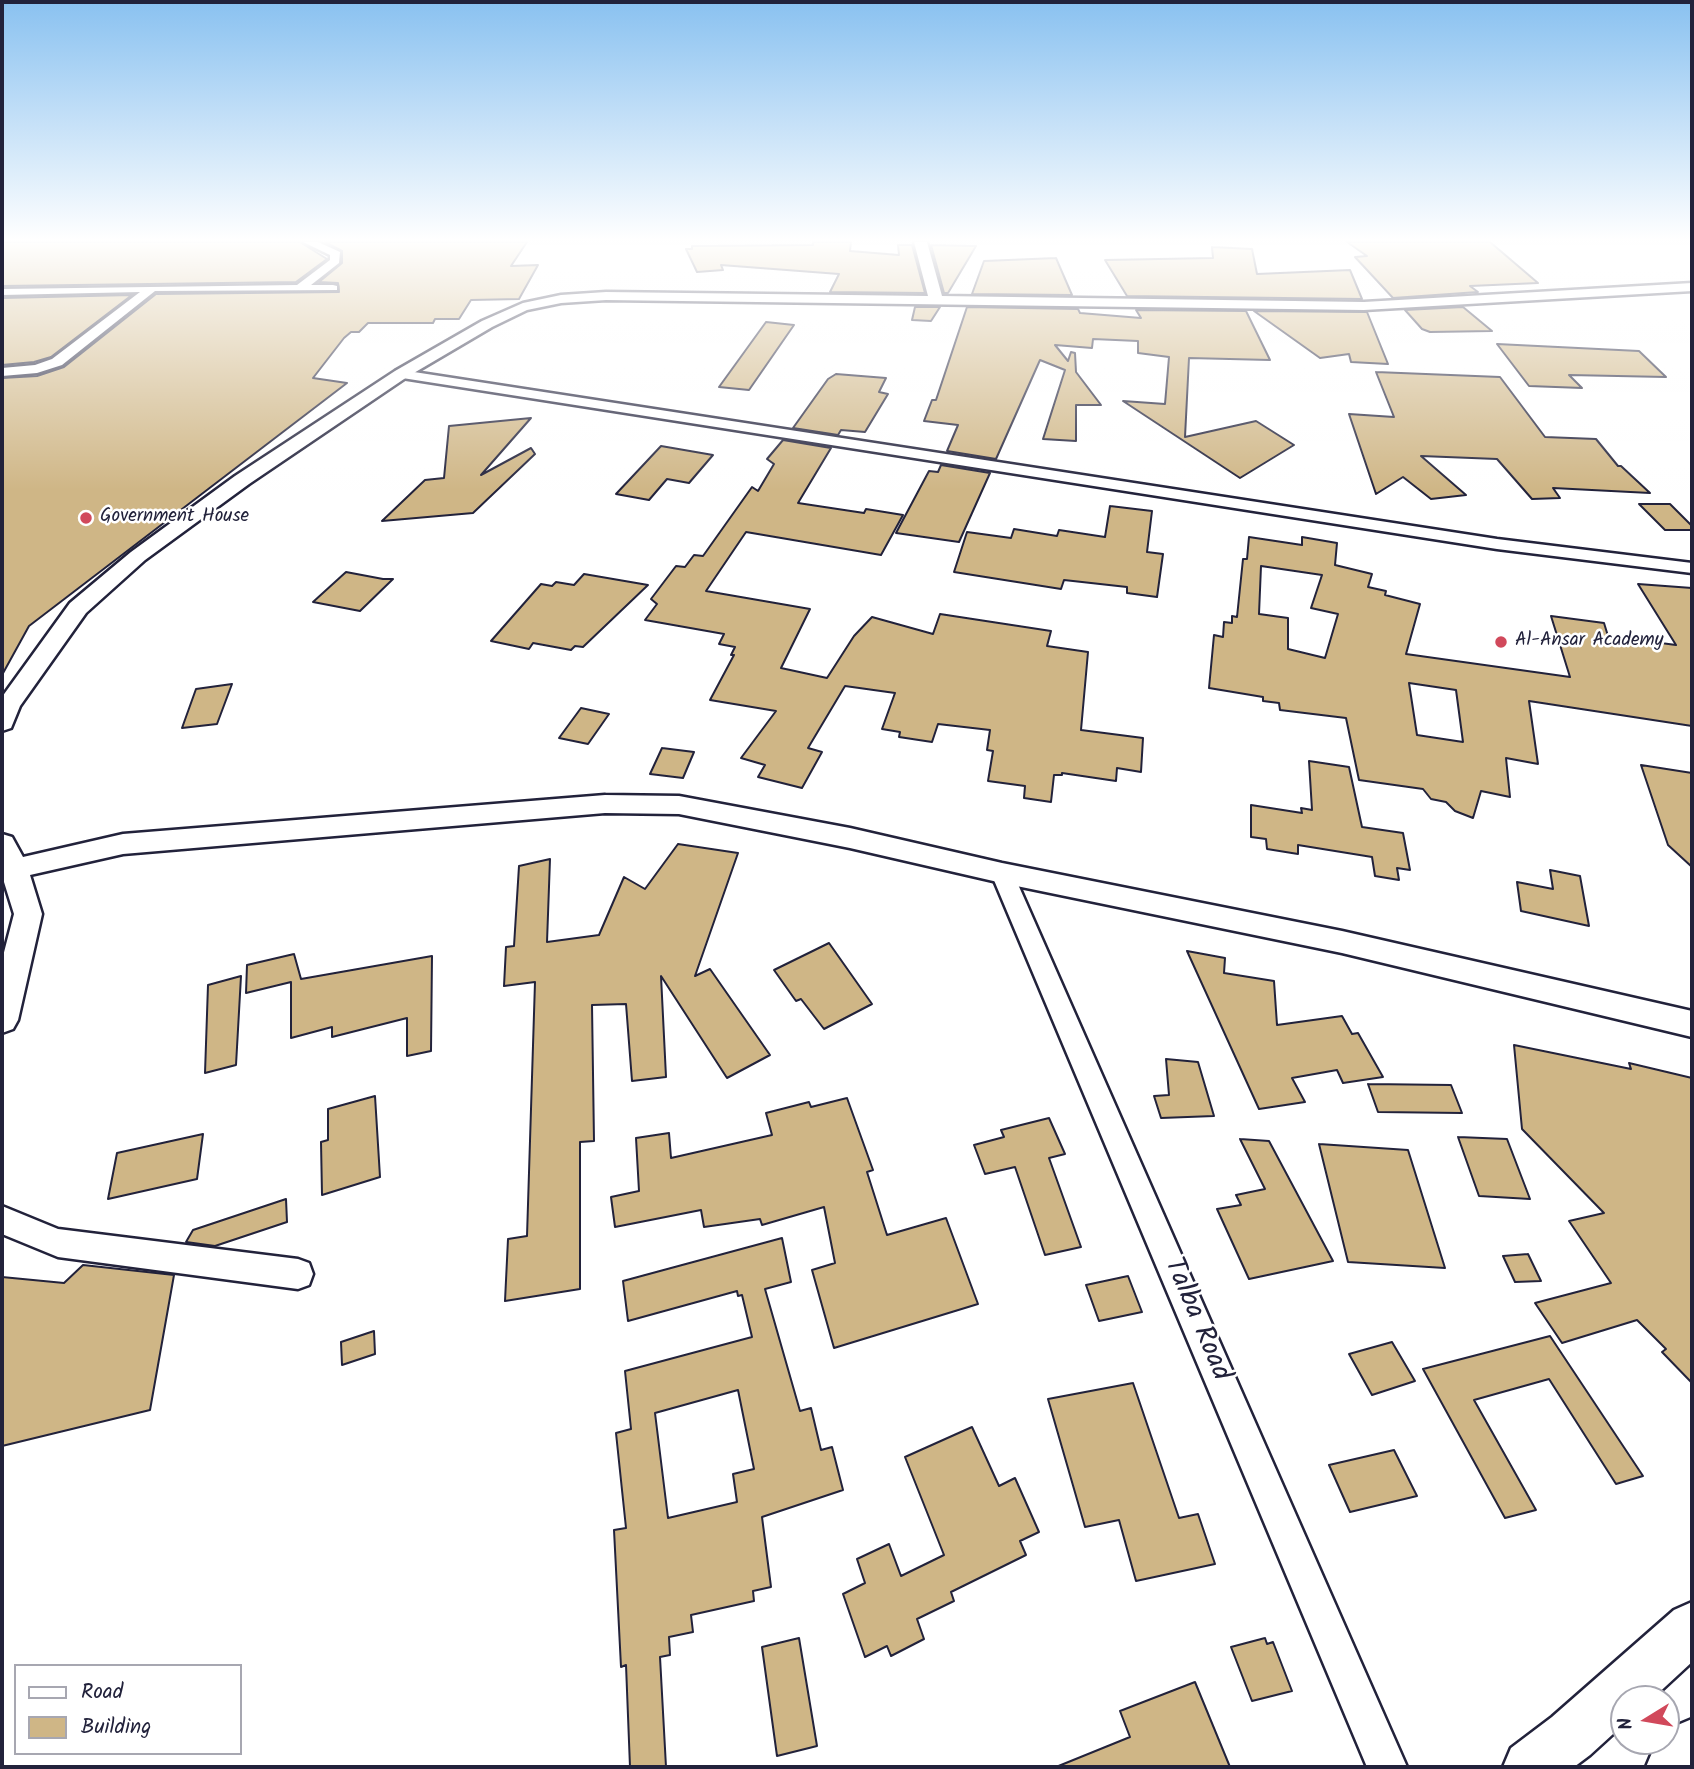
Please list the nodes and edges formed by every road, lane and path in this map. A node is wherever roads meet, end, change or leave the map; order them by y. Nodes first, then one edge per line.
1 (105, 325) edge
2 (490, 325) edge
3 (2, 372) edge
4 (401, 374) junction
5 (1692, 568) edge
6 (2, 723) edge
7 (6, 861) edge
8 (1002, 873) junction
9 (2, 1020) edge
10 (1692, 1024) edge
11 (2, 1220) edge
12 (298, 1274) dead end
13 (1692, 1628) edge
14 (1692, 1746) edge
15 (1387, 1767) edge
16 (1530, 1767) edge
17 (1673, 1767) edge

1 - 3 street
2 - 4 street
4 - 5 street
4 - 6 street
7 - 8 street
7 - 9 street
8 - 10 street
8 - 15 street, Talba Road
11 - 12 street
13 - 16 main road
14 - 17 main road

